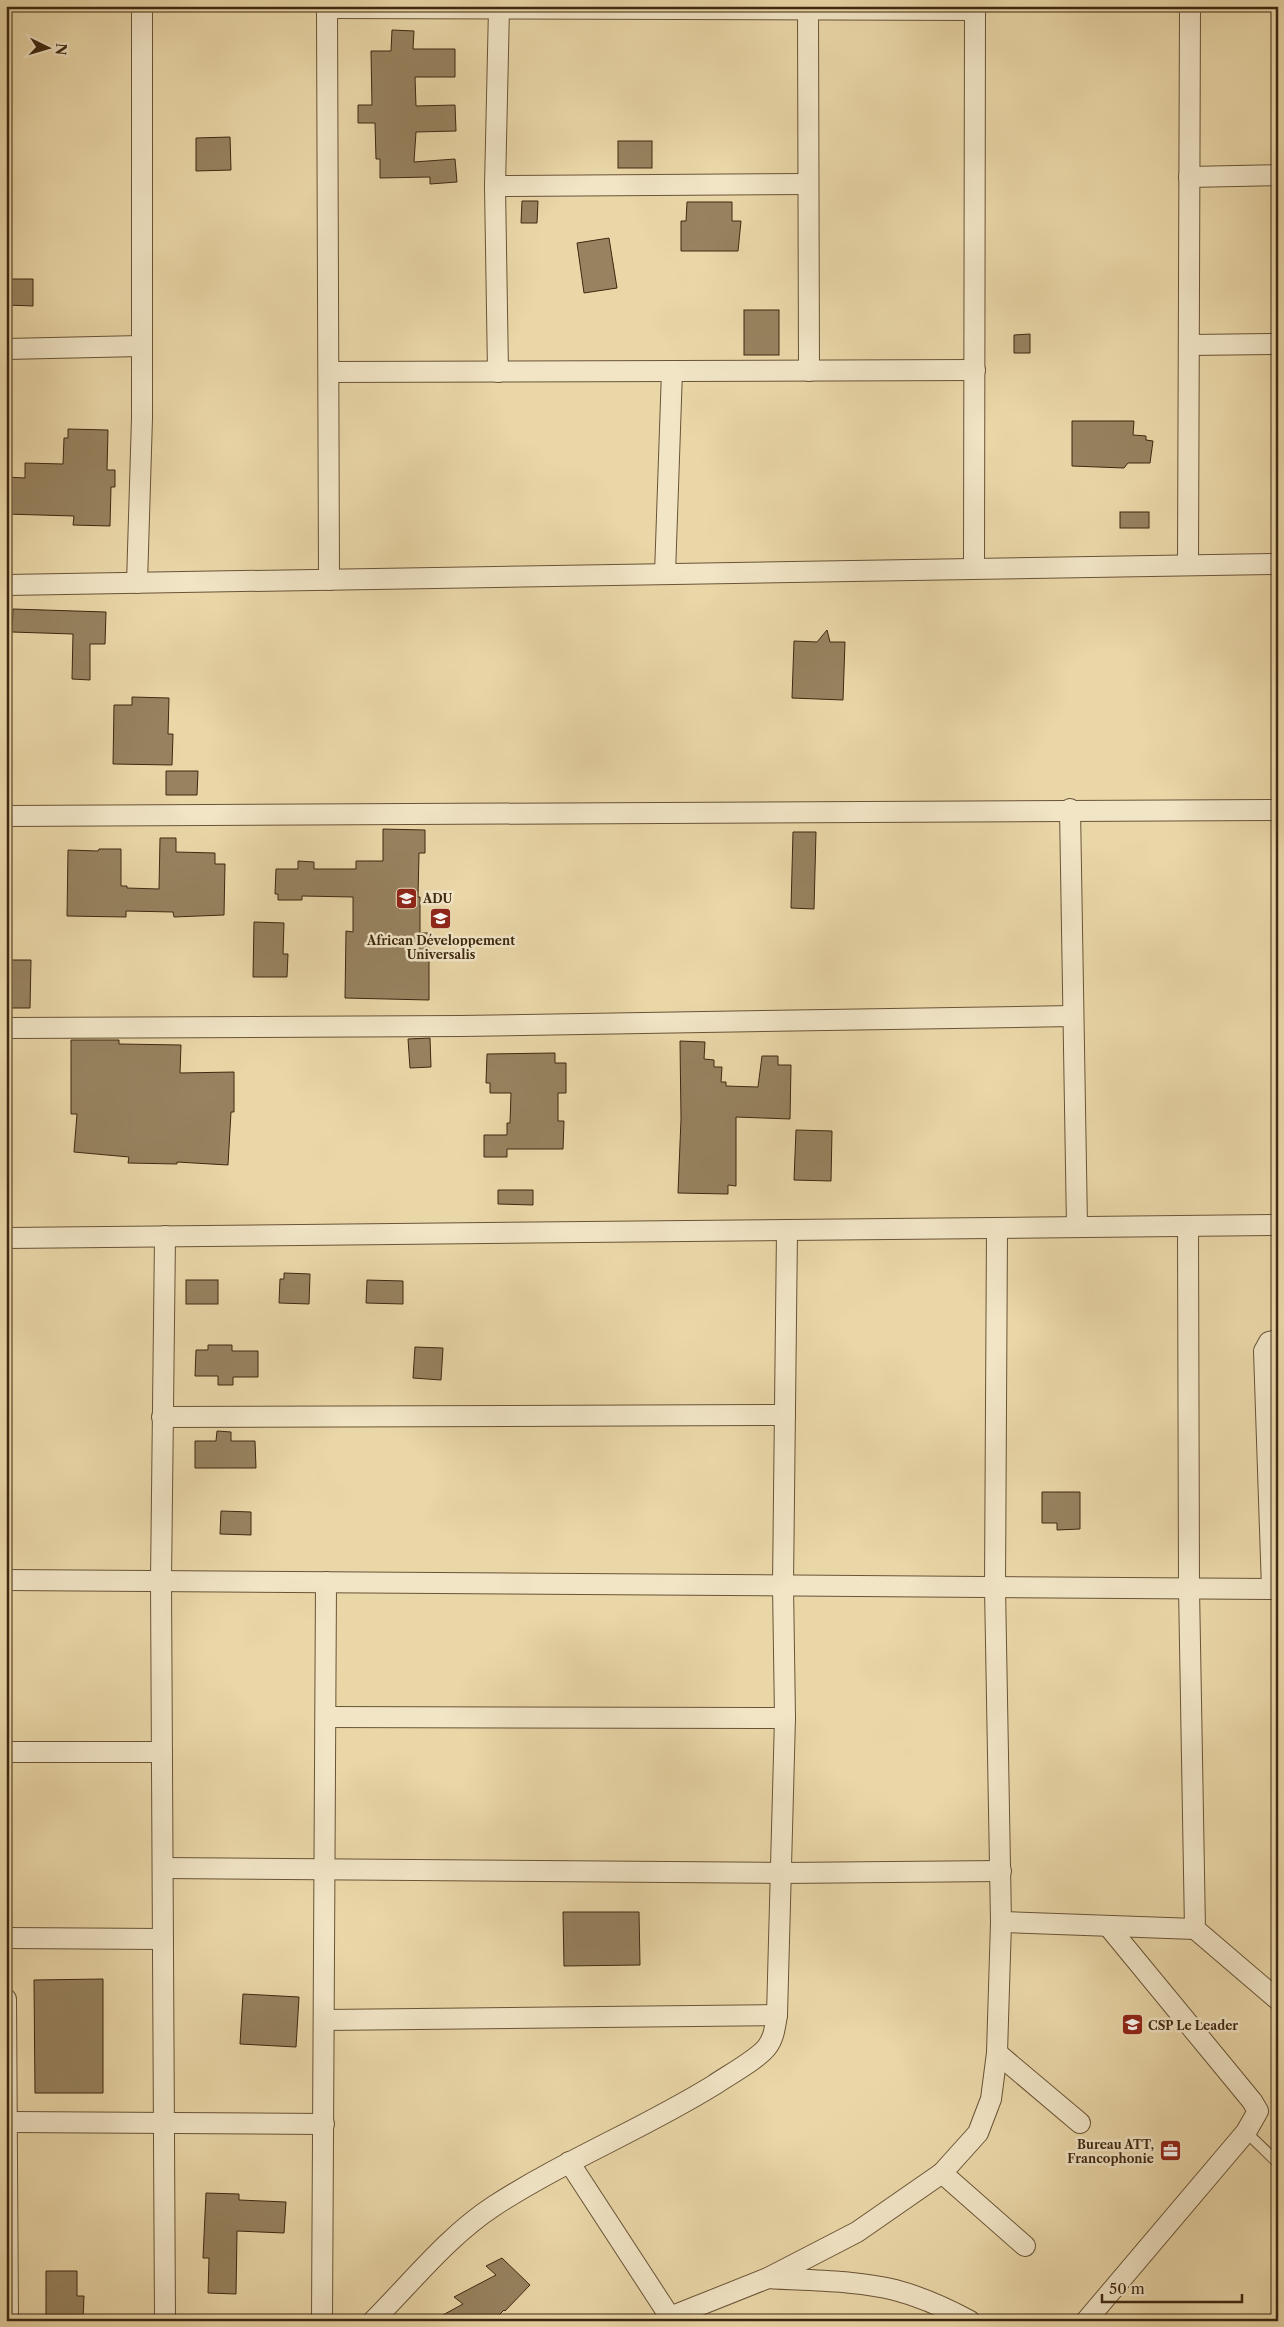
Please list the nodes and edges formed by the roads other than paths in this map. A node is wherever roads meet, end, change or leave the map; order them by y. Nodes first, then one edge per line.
1 (142, 6) edge
2 (1190, 6) edge
3 (328, 7) edge
4 (499, 8) junction
5 (975, 8) edge
6 (808, 11) junction
7 (1278, 175) edge
8 (1189, 177) junction
9 (808, 184) junction
10 (495, 186) junction
11 (1278, 344) edge
12 (1190, 345) junction
13 (141, 346) junction
14 (6, 348) edge
15 (975, 370) junction
16 (672, 371) junction
17 (809, 371) junction
18 (329, 372) junction
19 (498, 372) junction
20 (1278, 564) edge
21 (1188, 565) junction
22 (974, 568) junction
23 (665, 574) junction
24 (329, 580) junction
25 (137, 583) junction
26 (6, 585) edge
27 (1070, 810) junction
28 (1278, 810) edge
29 (6, 816) edge
30 (1073, 1016) junction
31 (6, 1028) edge
32 (1278, 1225) edge
33 (1188, 1226) junction
34 (1077, 1227) junction
35 (997, 1228) junction
36 (787, 1230) junction
37 (165, 1236) junction
38 (6, 1238) edge
39 (1278, 1340) edge
40 (785, 1415) junction
41 (162, 1417) junction
42 (6, 1580) edge
43 (161, 1581) junction
44 (326, 1582) junction
45 (784, 1585) junction
46 (995, 1587) junction
47 (1189, 1588) junction
48 (1275, 1589) edge
49 (326, 1717) junction
50 (786, 1718) junction
51 (6, 1752) edge
52 (162, 1752) junction
53 (163, 1868) junction
54 (325, 1869) junction
55 (1001, 1871) junction
56 (782, 1873) junction
57 (1001, 1922) junction
58 (1108, 1926) junction
59 (1195, 1929) junction
60 (6, 1938) edge
61 (163, 1939) junction
62 (6, 1999) edge
63 (1278, 2000) edge
64 (777, 2015) junction
65 (325, 2020) junction
66 (997, 2053) junction
67 (8, 2122) junction
68 (164, 2123) junction
69 (1080, 2123) dead end
70 (324, 2124) junction
71 (1246, 2132) junction
72 (569, 2162) junction
73 (1278, 2163) edge
74 (942, 2173) junction
75 (1026, 2246) dead end
76 (768, 2278) junction
77 (668, 2319) edge
78 (8, 2321) edge
79 (165, 2321) edge
80 (322, 2321) edge
81 (373, 2321) edge
82 (970, 2321) edge
83 (1086, 2321) edge

1 - 13 street
2 - 8 street
3 - 4 street
3 - 18 street
4 - 6 street
4 - 10 street
5 - 6 street
5 - 15 street
6 - 9 street
7 - 8 street
8 - 12 street
9 - 10 street
9 - 17 street
10 - 19 street
11 - 12 street
12 - 21 street
13 - 14 street
13 - 25 street
15 - 17 street
15 - 22 street
16 - 17 street
16 - 19 street
16 - 23 street
18 - 19 street
18 - 24 street
20 - 21 street
21 - 22 street
22 - 23 street
23 - 24 street
24 - 25 street
25 - 26 street
27 - 28 street
27 - 29 street
27 - 30 street
30 - 31 street
30 - 34 street
32 - 33 street
33 - 34 street
33 - 47 street
34 - 35 street
35 - 36 street
35 - 46 street
36 - 37 street
36 - 40 street
37 - 38 street
37 - 41 street
39 - 48 street
40 - 41 street
40 - 45 street
41 - 43 street
42 - 43 street
43 - 44 street
43 - 52 street
44 - 45 street
44 - 49 street
45 - 46 street
45 - 50 street
46 - 47 street
46 - 55 street
47 - 48 street
47 - 59 street
49 - 50 street
49 - 54 street
50 - 56 street
51 - 52 street
52 - 53 street
53 - 54 street
53 - 61 street
54 - 56 street
54 - 65 street
55 - 56 street
55 - 57 street
56 - 64 street
57 - 58 street
57 - 66 street
58 - 59 street
58 - 71 street
59 - 63 street
60 - 61 street
61 - 68 street
62 - 67 street
64 - 65 street
64 - 72 street
65 - 70 street
66 - 69 street
66 - 74 street
67 - 68 street
67 - 78 street
68 - 70 street
68 - 79 street
70 - 80 street
71 - 73 lane
71 - 83 street
72 - 77 street
72 - 81 street
74 - 75 street
74 - 76 street
76 - 77 street
76 - 82 street

